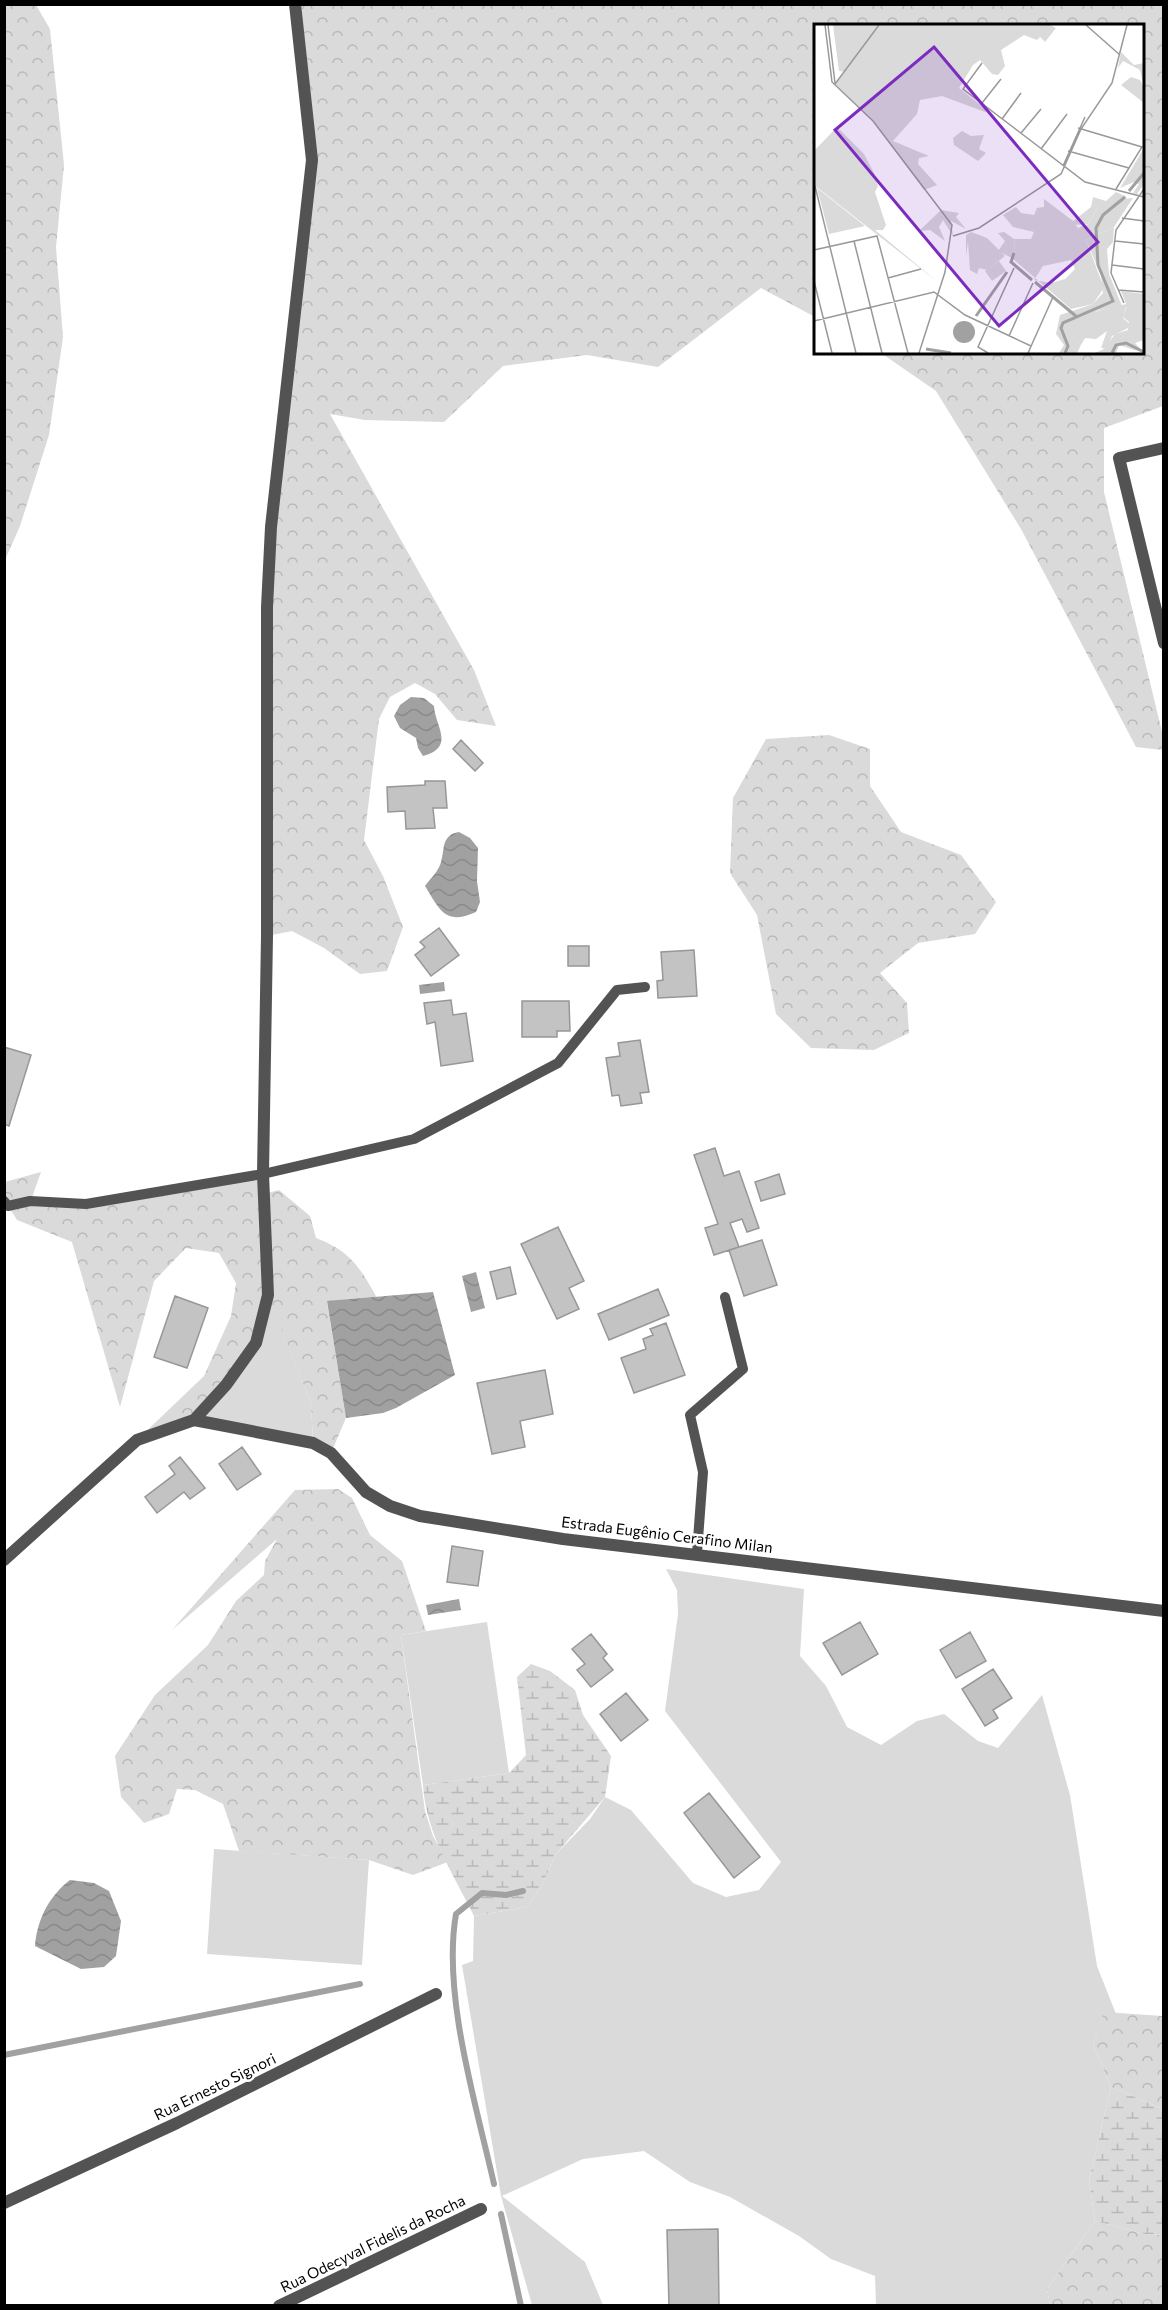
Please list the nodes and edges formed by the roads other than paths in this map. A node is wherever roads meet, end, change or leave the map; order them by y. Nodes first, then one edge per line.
1 (295, 4) edge
2 (1164, 447) edge
3 (1164, 643) edge
4 (645, 987) dead end
5 (263, 1173) junction
6 (4, 1201) edge
7 (725, 1297) dead end
8 (194, 1420) junction
9 (697, 1553) junction
10 (4, 1560) edge
11 (1164, 1611) edge
12 (436, 1994) dead end
13 (4, 2203) edge
14 (481, 2209) dead end
15 (279, 2306) edge

1 - 5 street
2 - 3 street
4 - 5 lane
5 - 6 lane
5 - 8 street
7 - 9 lane
8 - 9 street, Estrada Eugênio Cerafino Milan
8 - 10 street
9 - 11 street, Estrada Eugênio Cerafino Milan
12 - 13 street, Rua Ernesto Signori
14 - 15 street, Rua Odecyval Fidelis da Rocha

